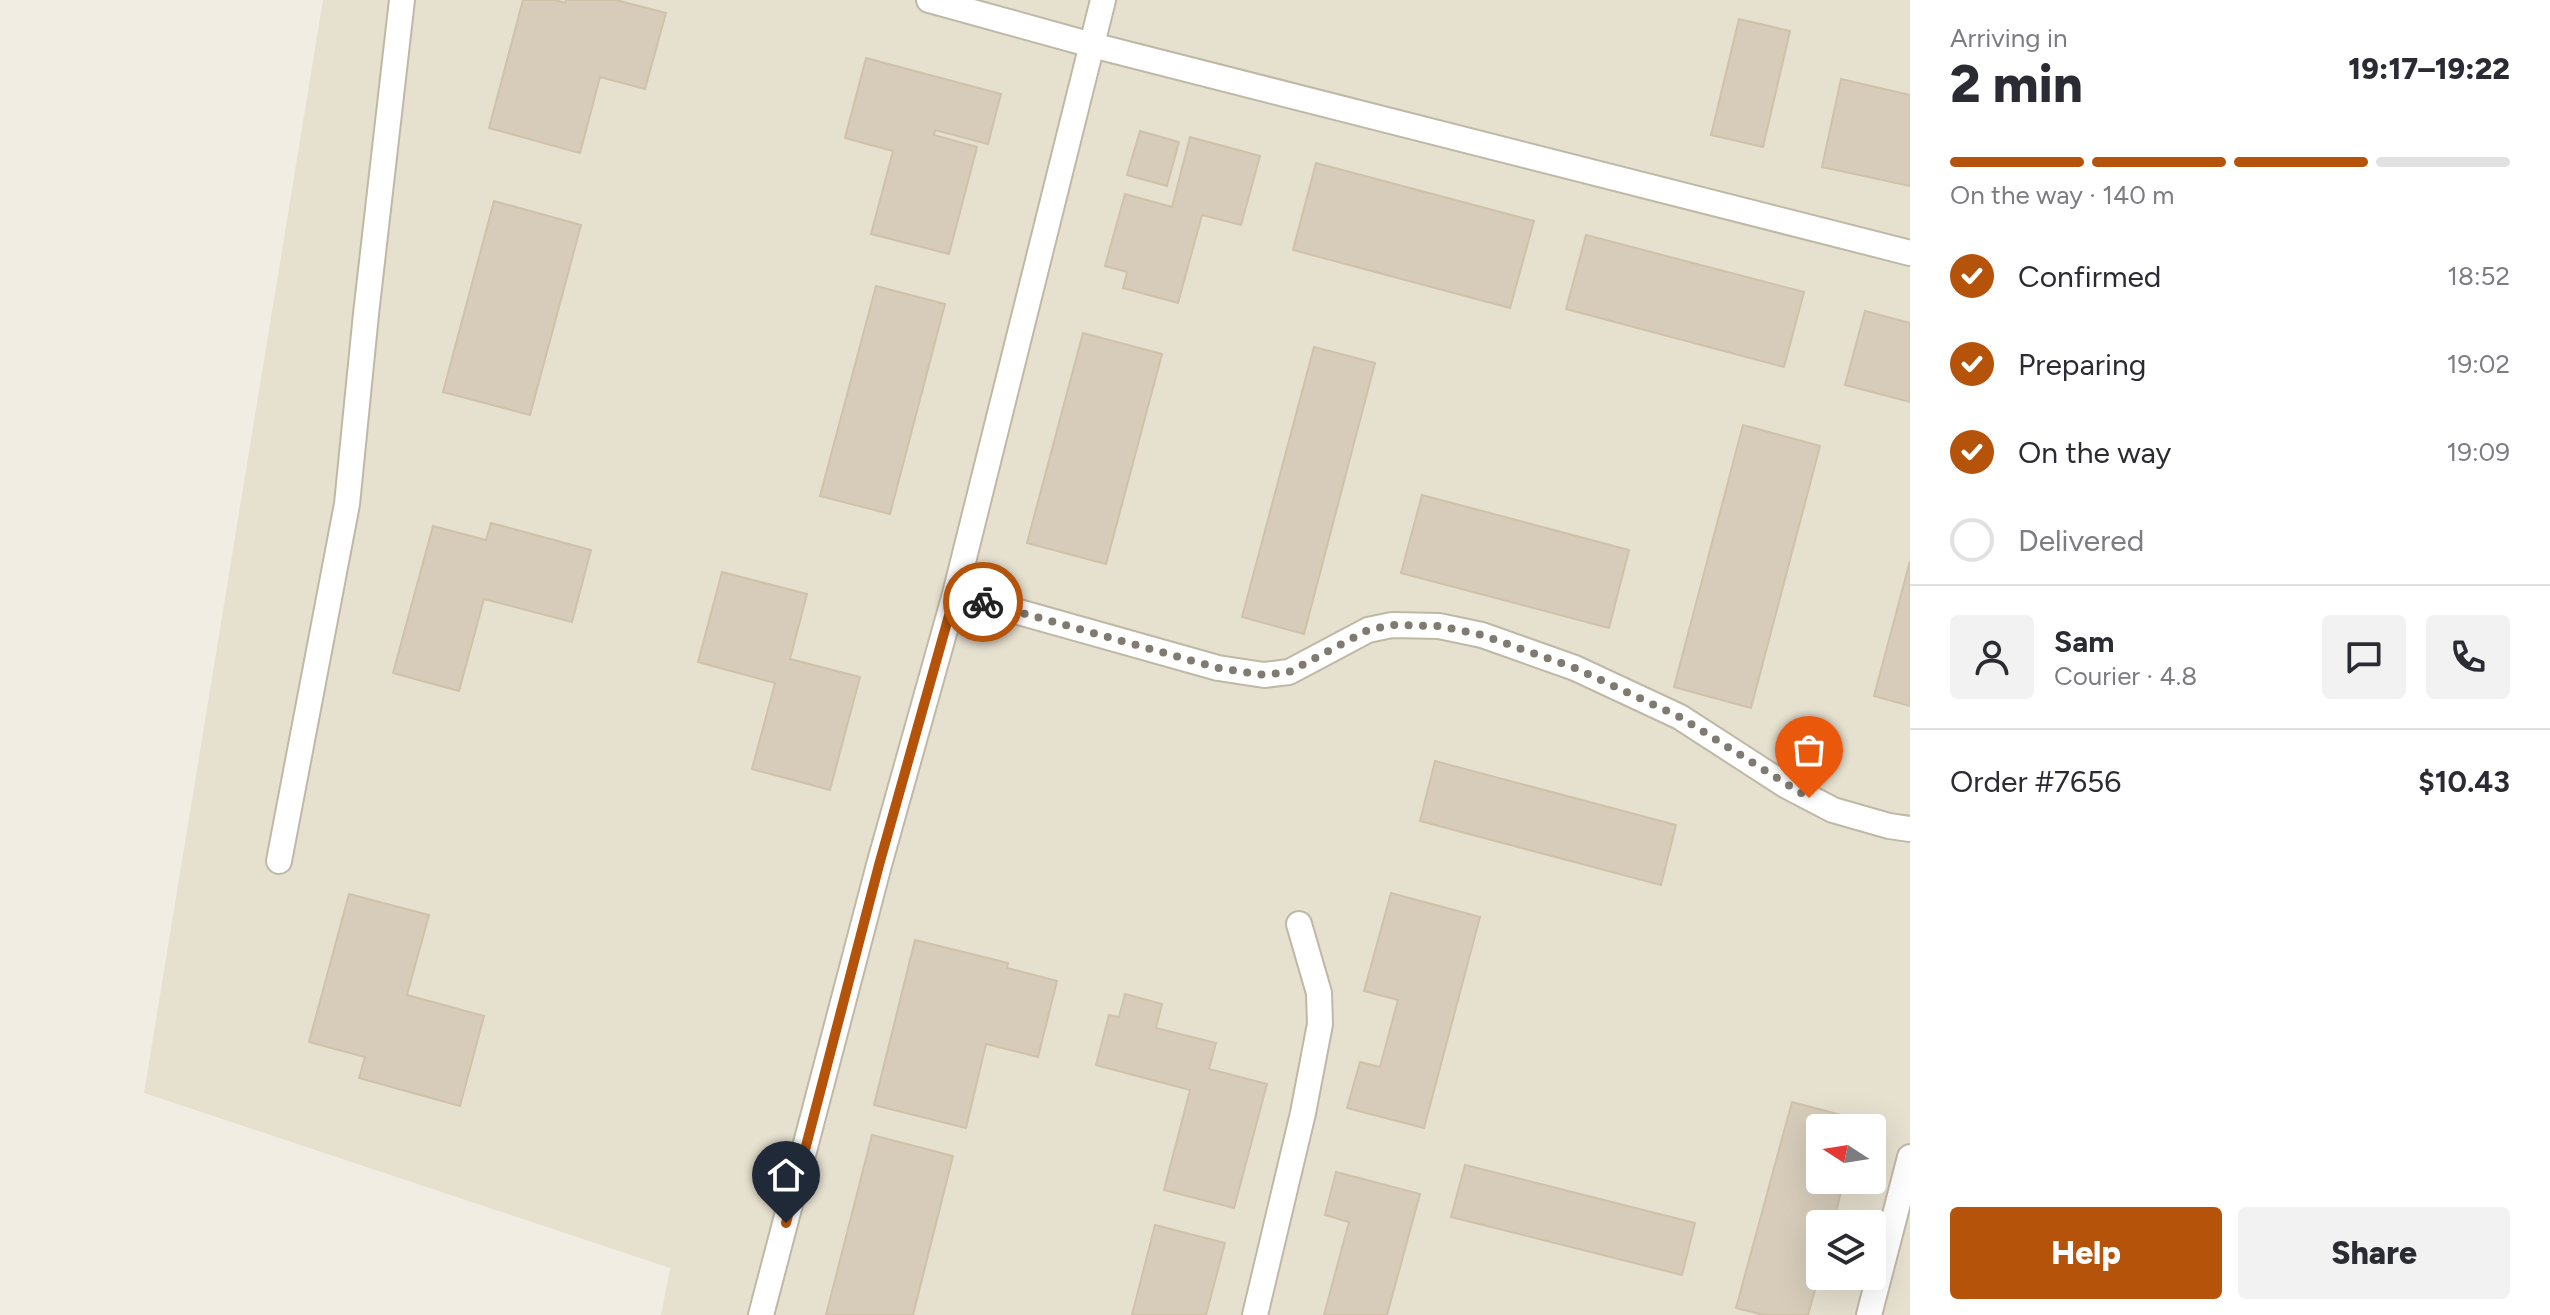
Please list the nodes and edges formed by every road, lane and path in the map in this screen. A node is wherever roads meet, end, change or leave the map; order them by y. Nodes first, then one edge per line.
1 (402, 0) edge
2 (929, 0) edge
3 (1103, 0) edge
4 (1092, 45) junction
5 (1910, 253) edge
6 (955, 594) junction
7 (1910, 829) edge
8 (279, 861) dead end
9 (1299, 924) dead end
10 (1910, 1157) edge
11 (761, 1315) edge
12 (1255, 1315) edge
13 (1869, 1315) edge

1 - 8 street
2 - 4 street
3 - 4 street
4 - 5 street
4 - 6 street
6 - 7 street
6 - 11 street
9 - 12 street
10 - 13 street

